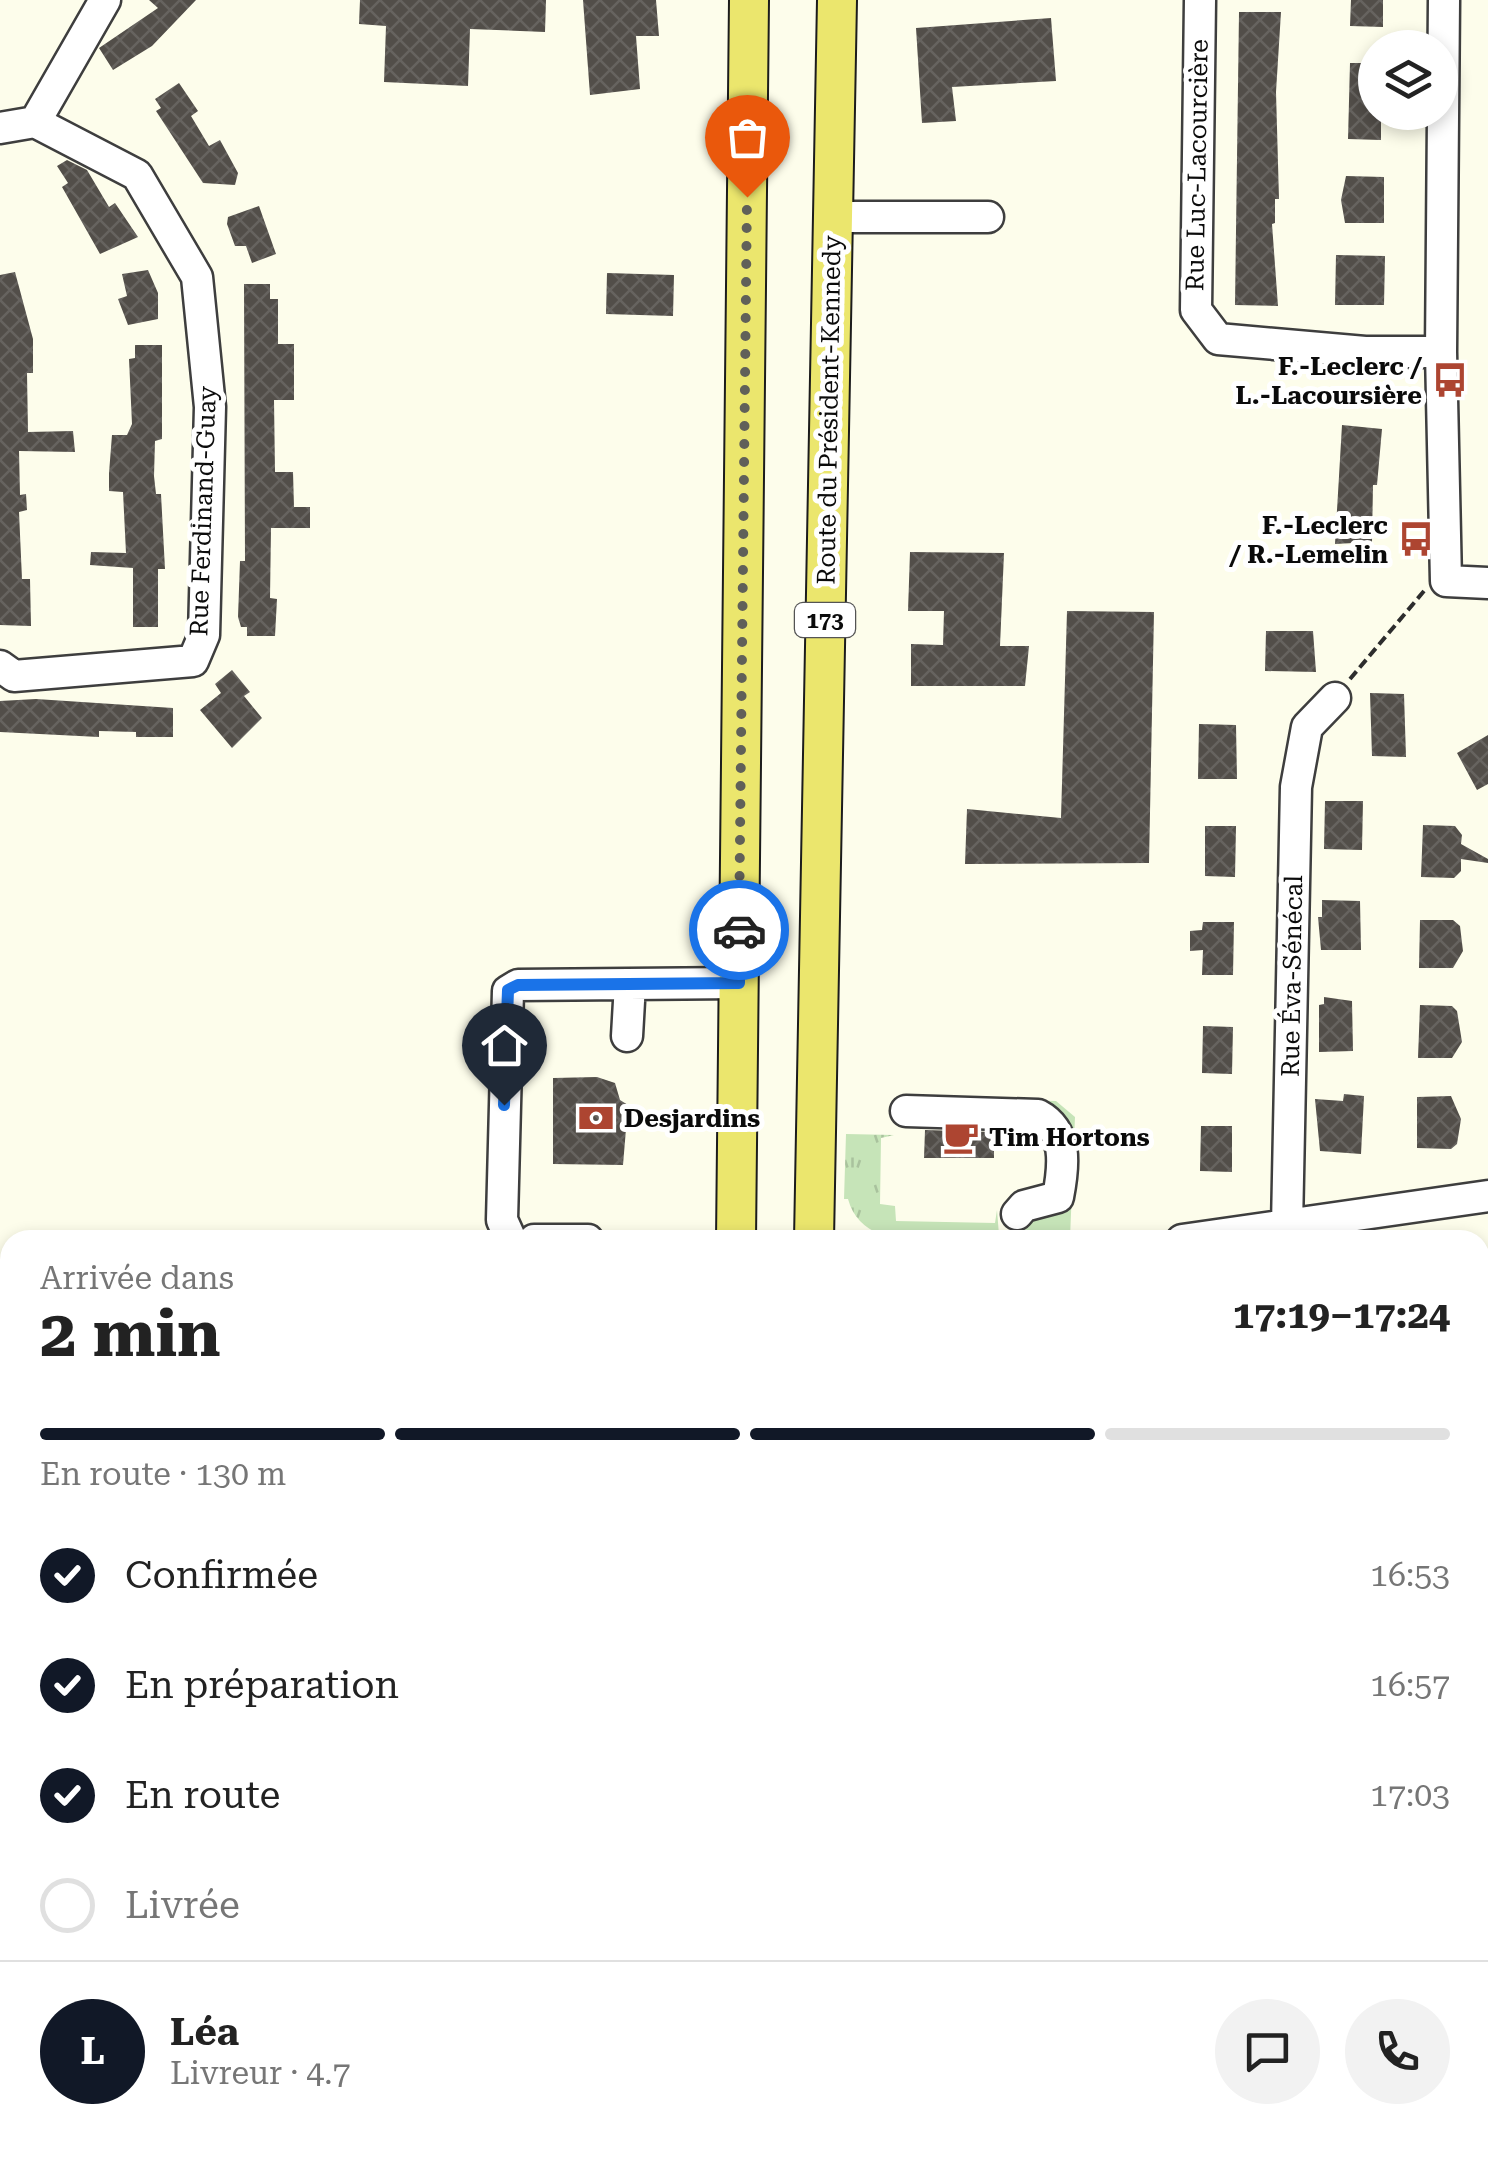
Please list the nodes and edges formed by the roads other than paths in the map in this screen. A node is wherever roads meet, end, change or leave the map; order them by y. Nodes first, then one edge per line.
1 (106, 0) edge
2 (749, 0) edge
3 (837, 0) edge
4 (1200, 0) edge
5 (1444, 0) edge
6 (35, 122) junction
7 (0, 128) edge
8 (833, 217) junction
9 (988, 217) dead end
10 (1441, 352) junction
11 (1488, 582) edge
12 (0, 666) edge
13 (1335, 698) road end
14 (739, 983) junction
15 (630, 984) junction
16 (627, 1036) dead end
17 (906, 1111) dead end
18 (1488, 1196) edge
19 (1017, 1205) dead end
20 (1286, 1226) junction
21 (506, 1230) edge
22 (736, 1230) edge
23 (814, 1230) edge
24 (1256, 1230) edge

1 - 6 street
2 - 14 main road
3 - 8 main road, Route du Président-Kennedy / 173
4 - 10 street, Rue Luc-Lacourcière
5 - 10 street
6 - 7 street
6 - 12 street, Rue Ferdinand-Guay
8 - 9 street
8 - 23 main road, Route du Président-Kennedy / 173
10 - 11 street
13 - 20 street, Rue Éva-Sénécal
14 - 15 street
14 - 22 main road
15 - 16 street
15 - 21 street
17 - 19 street
18 - 20 street
20 - 24 street

